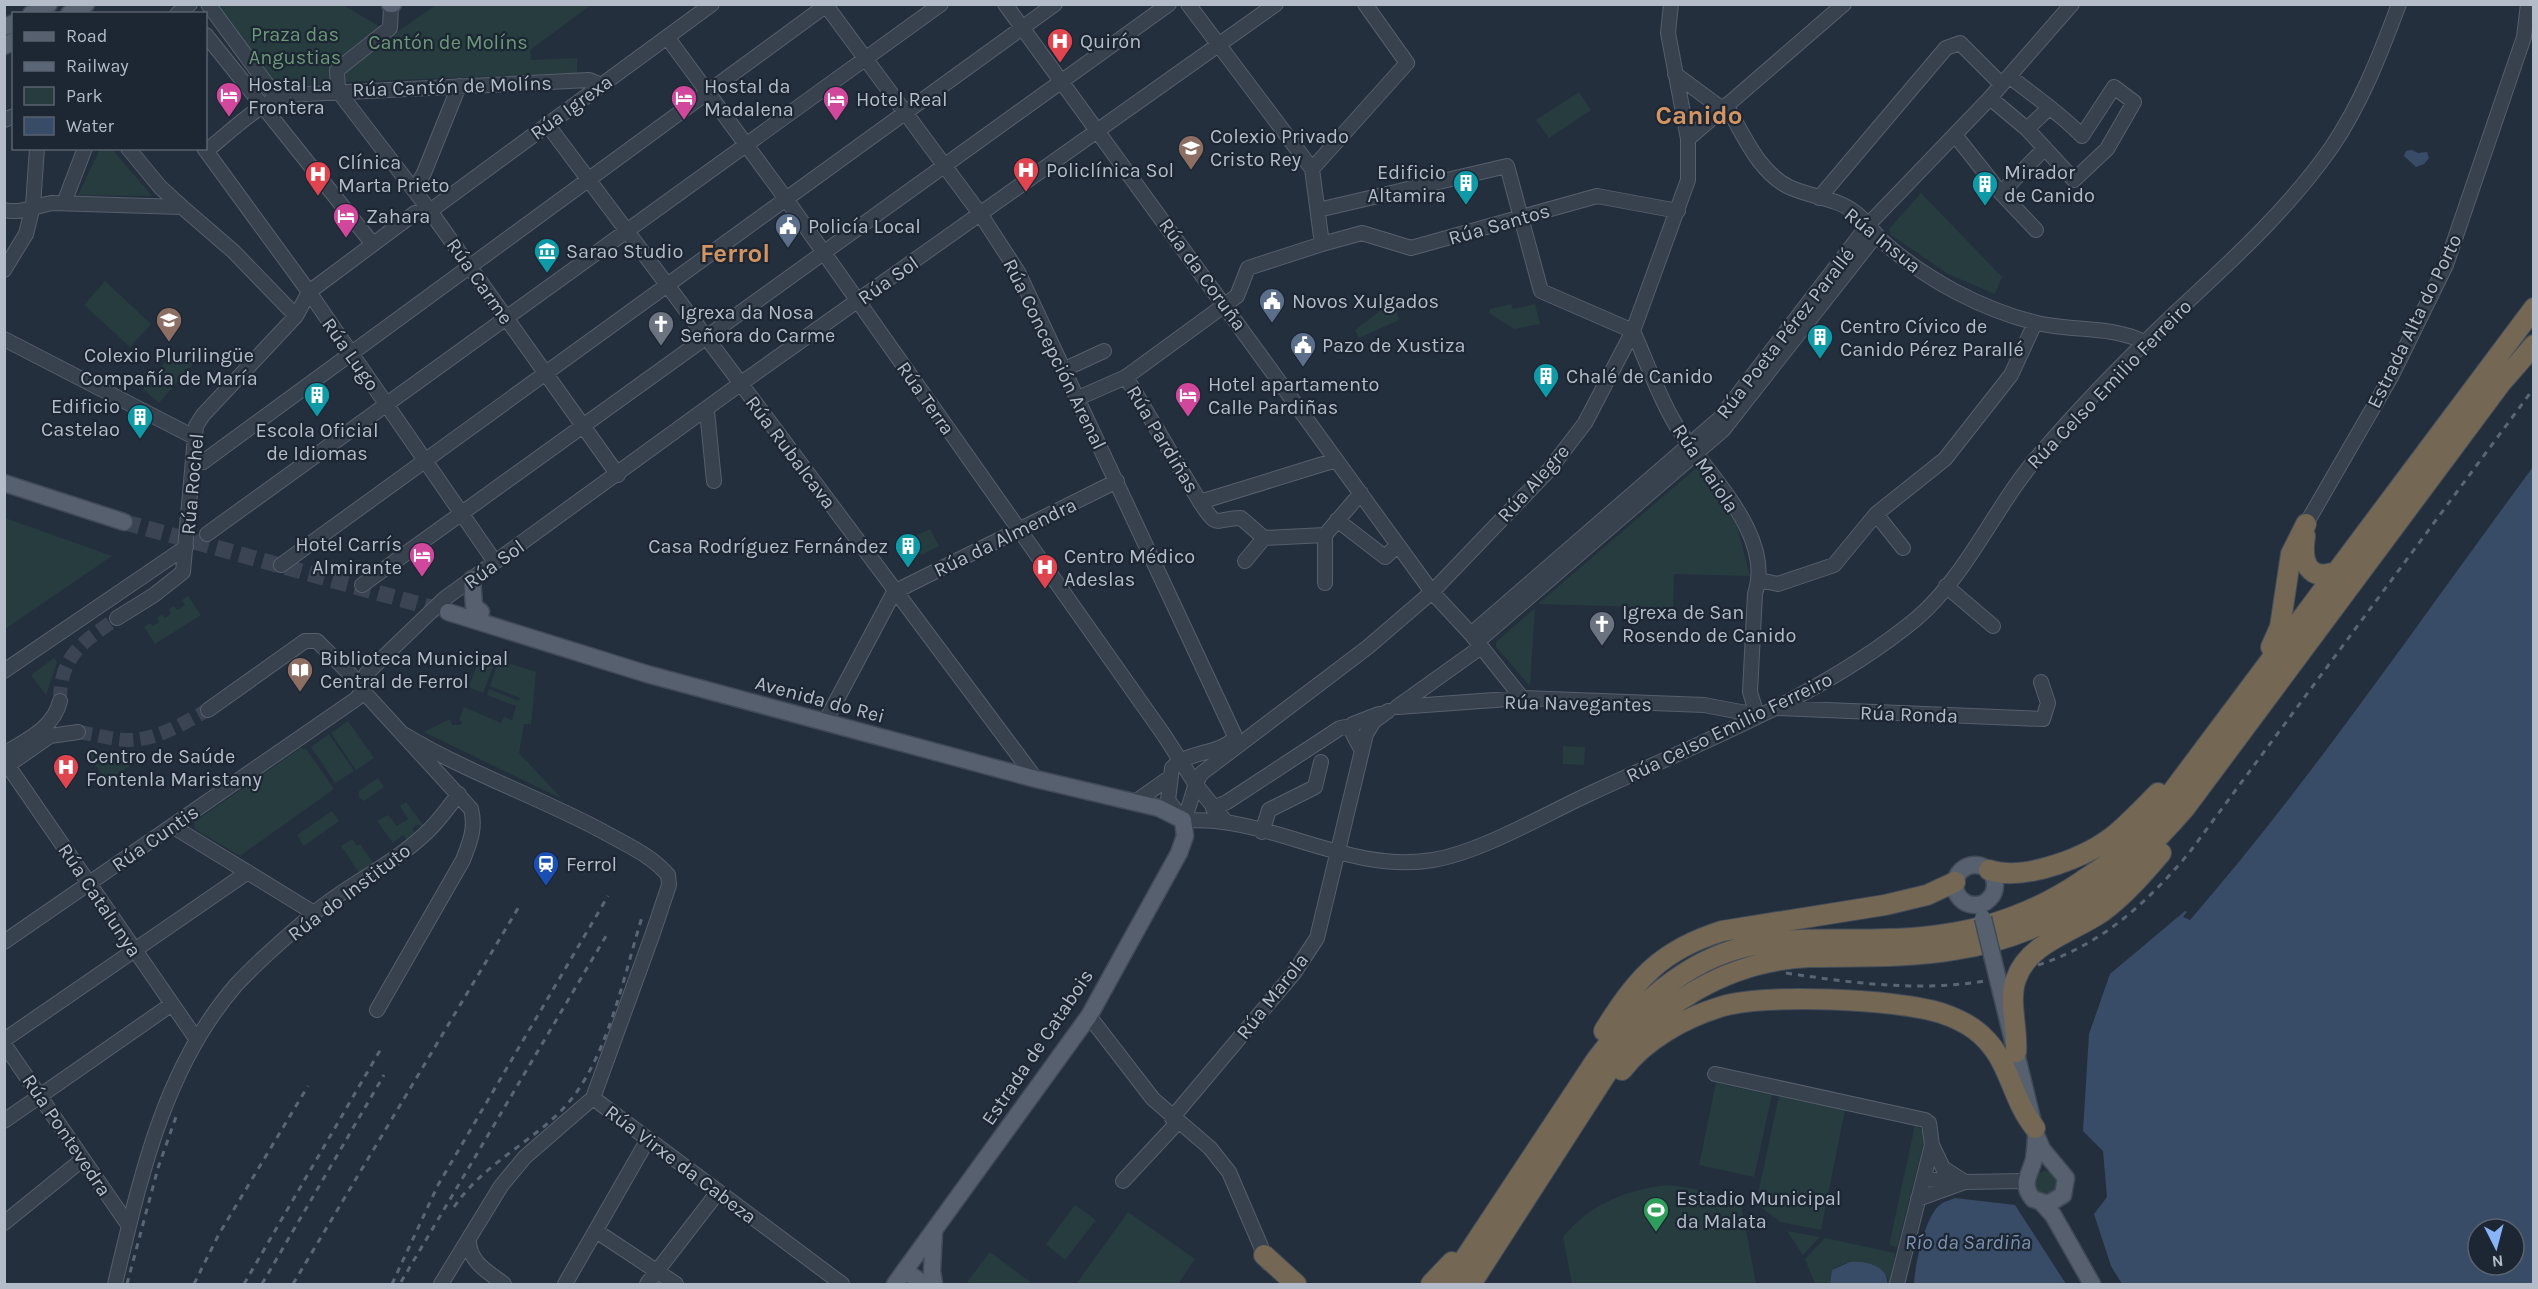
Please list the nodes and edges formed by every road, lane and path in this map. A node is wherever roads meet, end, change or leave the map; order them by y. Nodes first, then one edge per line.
1 (49, 4) edge
2 (86, 4) edge
3 (208, 4) edge
4 (712, 4) edge
5 (941, 4) edge
6 (1005, 4) edge
7 (1055, 4) edge
8 (1169, 4) edge
9 (1188, 4) edge
10 (1275, 4) edge
11 (1365, 4) edge
12 (1662, 4) edge
13 (1671, 4) edge
14 (1844, 4) edge
15 (2072, 4) edge
16 (2399, 4) edge
17 (2528, 4) edge
18 (391, 5) edge
19 (826, 5) edge
20 (35, 12) edge
21 (72, 12) edge
22 (2530, 21) edge
23 (1022, 28) junction
24 (1668, 33) junction
25 (207, 36) edge
26 (667, 37) junction
27 (1217, 45) junction
28 (865, 59) junction
29 (1675, 74) junction
30 (2005, 80) junction
31 (1062, 82) junction
32 (602, 85) junction
33 (459, 86) junction
34 (338, 91) junction
35 (707, 92) junction
36 (277, 98) junction
37 (1990, 98) junction
38 (1723, 107) junction
39 (263, 108) junction
40 (2049, 108) junction
41 (905, 113) junction
42 (547, 124) junction
43 (2027, 129) junction
44 (1096, 130) junction
45 (1955, 135) junction
46 (1688, 139) junction
47 (746, 145) junction
48 (2045, 148) junction
49 (207, 149) edge
50 (37, 150) edge
51 (84, 150) edge
52 (130, 150) edge
53 (205, 150) edge
54 (944, 166) junction
55 (1312, 169) junction
56 (588, 178) junction
57 (414, 190) junction
58 (2001, 193) junction
59 (1819, 198) junction
60 (786, 199) junction
61 (64, 203) junction
62 (33, 206) junction
63 (182, 207) junction
64 (4, 210) edge
65 (1318, 210) junction
66 (430, 211) junction
67 (1678, 211) junction
68 (981, 215) junction
69 (1521, 218) junction
70 (1872, 230) junction
71 (2036, 230) dead end
72 (627, 231) junction
73 (372, 243) junction
74 (1322, 244) junction
75 (824, 254) junction
76 (469, 266) junction
77 (4, 270) edge
78 (666, 284) junction
79 (309, 292) junction
80 (857, 301) junction
81 (1225, 303) junction
82 (2534, 308) edge
83 (296, 316) junction
84 (506, 318) junction
85 (2035, 323) junction
86 (1633, 331) junction
87 (4, 339) edge
88 (706, 339) junction
89 (2144, 342) junction
90 (2534, 345) edge
91 (1104, 351) dead end
92 (351, 353) junction
93 (1065, 369) junction
94 (545, 372) junction
95 (1126, 378) junction
96 (740, 384) junction
97 (1078, 398) junction
98 (387, 405) junction
99 (707, 411) junction
100 (584, 427) junction
101 (194, 437) junction
102 (1694, 449) junction
103 (424, 460) junction
104 (1336, 460) junction
105 (203, 462) dead end
106 (618, 475) junction
107 (714, 481) dead end
108 (1117, 482) junction
109 (4, 483) edge
110 (1361, 493) junction
111 (1200, 502) junction
112 (462, 514) junction
113 (1876, 514) junction
114 (1337, 520) junction
115 (124, 522) tunnel mouth
116 (2306, 524) junction
117 (1019, 530) junction
118 (207, 534) dead end
119 (1325, 535) junction
120 (1264, 538) junction
121 (1398, 545) junction
122 (186, 547) junction
123 (1903, 548) dead end
124 (1245, 561) dead end
125 (495, 562) junction
126 (281, 566) dead end
127 (2338, 571) junction
128 (472, 579) junction
129 (1760, 580) junction
130 (1325, 583) dead end
131 (362, 585) dead end
132 (1946, 586) junction
133 (894, 592) junction
134 (1432, 592) junction
135 (446, 606) junction
136 (481, 612) junction
137 (117, 618) tunnel mouth
138 (1994, 626) dead end
139 (1476, 641) junction
140 (569, 652) junction
141 (4, 671) edge
142 (366, 674) junction
143 (351, 675) junction
144 (2257, 678) junction
145 (2041, 682) dead end
146 (363, 691) junction
147 (2270, 696) junction
148 (1522, 698) junction
149 (60, 701) tunnel mouth
150 (1774, 708) junction
151 (1393, 709) junction
152 (208, 710) tunnel mouth
153 (1757, 715) junction
154 (825, 722) junction
155 (1361, 729) junction
156 (78, 732) tunnel mouth
157 (1234, 734) junction
158 (405, 735) junction
159 (1248, 740) junction
160 (2200, 755) junction
161 (1180, 761) junction
162 (1321, 762) dead end
163 (7, 766) edge
164 (466, 767) junction
165 (1169, 778) junction
166 (1036, 779) junction
167 (1196, 785) junction
168 (459, 794) junction
169 (1135, 802) junction
170 (1213, 808) junction
171 (1183, 819) junction
172 (1226, 822) junction
173 (172, 826) junction
174 (1262, 832) junction
175 (1338, 852) junction
176 (1989, 870) junction
177 (248, 872) junction
178 (1955, 882) junction
179 (89, 883) junction
180 (1981, 911) junction
181 (314, 913) junction
182 (4, 942) edge
183 (135, 950) junction
184 (172, 1004) junction
185 (376, 1010) dead end
186 (1089, 1016) junction
187 (197, 1040) junction
188 (4, 1042) edge
189 (2016, 1052) junction
190 (1715, 1074) dead end
191 (40, 1096) junction
192 (593, 1098) junction
193 (1175, 1120) junction
194 (4, 1121) edge
195 (2036, 1132) junction
196 (1565, 1139) junction
197 (647, 1141) junction
198 (1542, 1142) junction
199 (1932, 1145) junction
200 (83, 1159) junction
201 (2054, 1164) junction
202 (2028, 1175) junction
203 (1924, 1179) junction
204 (1122, 1181) dead end
205 (1965, 1182) junction
206 (718, 1192) junction
207 (2063, 1195) junction
208 (1918, 1198) junction
209 (2043, 1204) junction
210 (4, 1223) edge
211 (129, 1226) junction
212 (2060, 1227) junction
213 (596, 1231) junction
214 (934, 1231) junction
215 (469, 1238) junction
216 (1473, 1245) junction
217 (1264, 1255) junction
218 (905, 1271) edge
219 (656, 1272) junction
220 (930, 1280) edge
221 (115, 1284) edge
222 (441, 1284) edge
223 (504, 1284) edge
224 (564, 1284) edge
225 (647, 1284) edge
226 (676, 1284) edge
227 (840, 1284) edge
228 (1282, 1284) edge
229 (1296, 1284) edge
230 (1431, 1284) edge
231 (1448, 1284) edge
232 (1471, 1284) edge
233 (1897, 1284) edge
234 (2092, 1284) edge

1 - 20 main road
2 - 21 main road
3 - 36 street
4 - 26 street, Rúa Igrexa
5 - 28 street
6 - 23 street, Rúa da Coruña
7 - 23 street
8 - 31 street
9 - 27 street
10 - 27 street, Rúa Sol
11 - 55 street
12 - 24 street
13 - 24 street
14 - 38 street
15 - 30 street, Rúa Poeta Pérez Parallé
16 - 89 street, Rúa Celso Emilio Ferreiro
17 - 22 street, Estrada Alta do Porto
18 - 34 street
19 - 28 street, Rúa Concepción Arenal
19 - 35 street
22 - 116 street, Estrada Alta do Porto
23 - 31 street, Rúa da Coruña
23 - 41 street
24 - 29 street, Rúa Alegre
25 - 39 street
26 - 32 street, Rúa Igrexa
26 - 35 street, Rúa Terra
27 - 44 street, Rúa Sol
27 - 55 street
28 - 41 street, Rúa Concepción Arenal
28 - 47 street
29 - 38 street
29 - 46 street, Rúa Alegre
30 - 37 street, Rúa Poeta Pérez Parallé
30 - 40 street
30 - 59 street
31 - 44 street, Rúa da Coruña
31 - 54 street
32 - 33 street, Rúa Cantón de Molíns
32 - 42 street, Rúa Igrexa
33 - 34 street, Rúa Cantón de Molíns
33 - 57 street
34 - 36 street
34 - 57 street, Rúa Carme
35 - 47 street, Rúa Terra
35 - 56 street
36 - 39 street
37 - 43 street
37 - 45 street, Rúa Poeta Pérez Parallé
38 - 46 street
38 - 59 street, Rúa Insua
39 - 49 street
39 - 73 street
40 - 43 street
40 - 48 street
41 - 54 street, Rúa Concepción Arenal
41 - 60 street
42 - 56 street, Rúa Rubalcava
42 - 66 street, Rúa Igrexa
43 - 48 street
44 - 68 street, Rúa Sol
44 - 81 street, Rúa da Coruña
45 - 58 street
45 - 70 street, Rúa Poeta Pérez Parallé
46 - 67 street, Rúa Alegre
47 - 60 street, Rúa Terra
47 - 72 street
48 - 58 street
50 - 62 street
51 - 61 street
52 - 63 street
53 - 79 street, Rúa Lugo
54 - 68 street, Rúa Concepción Arenal
54 - 75 street
55 - 65 street
56 - 72 street, Rúa Rubalcava
56 - 76 street
57 - 66 street, Rúa Carme
58 - 71 street
59 - 70 street, Rúa Insua
60 - 75 street, Rúa Terra
60 - 78 street
61 - 62 street
61 - 63 street
62 - 64 street
62 - 77 street
63 - 83 street
65 - 69 street
65 - 74 street
66 - 73 street, Rúa Igrexa
66 - 76 street, Rúa Carme
67 - 69 street, Rúa Santos
67 - 86 street, Rúa Alegre
68 - 80 street, Rúa Sol
68 - 93 street, Rúa Concepción Arenal
69 - 74 street, Rúa Santos
69 - 86 street
70 - 85 street, Rúa Insua
70 - 102 street, Rúa Poeta Pérez Parallé
72 - 78 street, Rúa Rubalcava
72 - 84 street
73 - 79 street, Rúa Igrexa
74 - 81 street, Rúa Santos
75 - 80 street, Rúa Terra
75 - 88 street
76 - 84 street, Rúa Carme
76 - 92 street
78 - 88 street, Rúa Rubalcava
78 - 94 street
79 - 83 street, Rúa Rochel
79 - 92 street, Rúa Lugo
80 - 96 street, Rúa Sol
80 - 117 street, Rúa Terra
81 - 95 street
81 - 104 street, Rúa da Coruña
82 - 127 highway
83 - 101 street, Rúa Rochel
84 - 94 street, Rúa Carme
84 - 98 street
85 - 89 street, Rúa Insua
85 - 113 street
86 - 102 street, Rúa Maiola
86 - 134 street, Rúa Alegre
87 - 101 street
88 - 96 street, Rúa Rubalcava
88 - 100 street
89 - 132 street, Rúa Celso Emilio Ferreiro
90 - 147 highway
91 - 93 street
92 - 98 street, Rúa Lugo
92 - 105 street
93 - 97 street, Rúa Concepción Arenal
94 - 100 street, Rúa Carme
94 - 103 street
95 - 97 street
95 - 111 street, Rúa Pardiñas
96 - 99 street, Rúa Sol
96 - 133 street, Rúa Rubalcava
97 - 108 street, Rúa Concepción Arenal
98 - 103 street, Rúa Lugo
98 - 118 street
99 - 106 street, Rúa Sol
99 - 107 street
100 - 106 street, Rúa Carme
100 - 112 street
101 - 122 street, Rúa Rochel
102 - 129 street, Rúa Maiola
102 - 139 street, Rúa Poeta Pérez Parallé
103 - 112 street, Rúa Lugo
103 - 126 street
104 - 110 street, Rúa da Coruña
104 - 111 street, Rúa Pardiñas
106 - 125 street, Rúa Sol
108 - 117 street, Rúa da Almendra
108 - 157 street, Rúa Concepción Arenal
109 - 115 main road
110 - 114 street
110 - 121 street, Rúa da Coruña
111 - 120 street
112 - 125 street, Rúa Lugo
112 - 131 street
113 - 123 street
113 - 129 street
114 - 119 street
114 - 121 street
116 - 127 highway
116 - 144 highway
117 - 133 street, Rúa da Almendra
117 - 161 street, Rúa Terra
119 - 120 street
119 - 130 street
120 - 124 street
121 - 134 street, Rúa da Coruña
122 - 137 street, Rúa Rochel
122 - 141 street
125 - 128 street, Rúa Sol
127 - 144 highway
128 - 135 street, Rúa Sol
128 - 136 main road
129 - 153 street, Rúa Maiola
132 - 138 street
132 - 150 street, Rúa Celso Emilio Ferreiro
133 - 154 street
133 - 166 street, Rúa Rubalcava
134 - 139 street, Rúa da Coruña
134 - 159 street, Rúa Alegre
135 - 136 main road
135 - 140 main road, Avenida do Rei
135 - 142 street, Rúa Sol
136 - 140 main road
139 - 148 street, Rúa da Coruña
139 - 151 street, Rúa Navegantes
140 - 154 main road, Avenida do Rei
142 - 143 street
142 - 146 street
143 - 146 street
143 - 152 street
144 - 160 highway
145 - 150 street, Rúa Ronda
146 - 158 street
146 - 173 street, Rúa Cuntis
147 - 189 highway
147 - 196 highway
148 - 151 street, Rúa Navegantes
148 - 153 street, Rúa Navegantes
149 - 163 street
150 - 153 street, Rúa Celso Emilio Ferreiro
151 - 155 street, Rúa Navegantes
153 - 175 street, Rúa Celso Emilio Ferreiro
154 - 166 main road, Avenida do Rei
155 - 170 street, Rúa Navegantes
155 - 175 street, Rúa Marola
156 - 163 street
157 - 159 street
157 - 161 street
158 - 164 street
158 - 168 street
159 - 167 street, Rúa Alegre
160 - 176 highway
160 - 198 highway
161 - 165 street
161 - 167 street, Rúa Terra
162 - 174 street
163 - 179 street, Rúa Catalunya
164 - 168 street
164 - 192 street, Rúa Virxe da Cabeza
165 - 169 street
165 - 171 street
166 - 169 main road, Avenida do Rei
167 - 170 street
167 - 171 street
168 - 181 street, Rúa do Instituto
168 - 185 street
169 - 171 main road, Avenida do Rei
170 - 172 street
171 - 172 street, Rúa Celso Emilio Ferreiro
171 - 186 main road, Estrada de Catabois
172 - 174 street, Rúa Celso Emilio Ferreiro
173 - 177 street
173 - 179 street, Rúa Cuntis
174 - 175 street, Rúa Celso Emilio Ferreiro
175 - 193 street, Rúa Marola
176 - 178 main road
176 - 180 main road
177 - 181 street
177 - 183 street
178 - 180 main road
178 - 198 highway
179 - 182 street, Rúa Cuntis
179 - 183 street, Rúa Catalunya
180 - 189 main road, bridge
181 - 187 street, Rúa do Instituto
183 - 184 street, Rúa Catalunya
183 - 188 street
184 - 187 street, Rúa Catalunya
184 - 191 street
186 - 193 street
186 - 214 main road, Estrada de Catabois
187 - 211 street, Rúa do Instituto
188 - 191 street, Rúa Pontevedra
189 - 195 main road
190 - 199 street
191 - 194 street
191 - 200 street, Rúa Pontevedra
192 - 197 street, Rúa Virxe da Cabeza
192 - 215 street
193 - 204 street, Rúa Marola
193 - 217 street
195 - 196 highway
195 - 201 main road
195 - 202 main road
196 - 232 highway
197 - 206 street, Rúa Virxe da Cabeza
197 - 213 street
198 - 216 highway
199 - 203 street
199 - 205 street
200 - 210 street
200 - 211 street, Rúa Pontevedra
201 - 202 main road
201 - 207 main road
202 - 205 street
202 - 209 main road
203 - 205 street
203 - 208 street
205 - 208 street
206 - 219 street
206 - 227 street, Rúa Virxe da Cabeza
207 - 209 main road
207 - 212 main road
208 - 233 street
209 - 212 main road
211 - 221 street, Rúa do Instituto
212 - 234 main road
213 - 219 street
213 - 224 street
214 - 218 main road, Estrada de Catabois
214 - 220 main road
215 - 222 street
215 - 223 street
216 - 230 highway
216 - 231 highway
217 - 228 street
217 - 229 highway
218 - 220 main road
219 - 225 street
219 - 226 street

